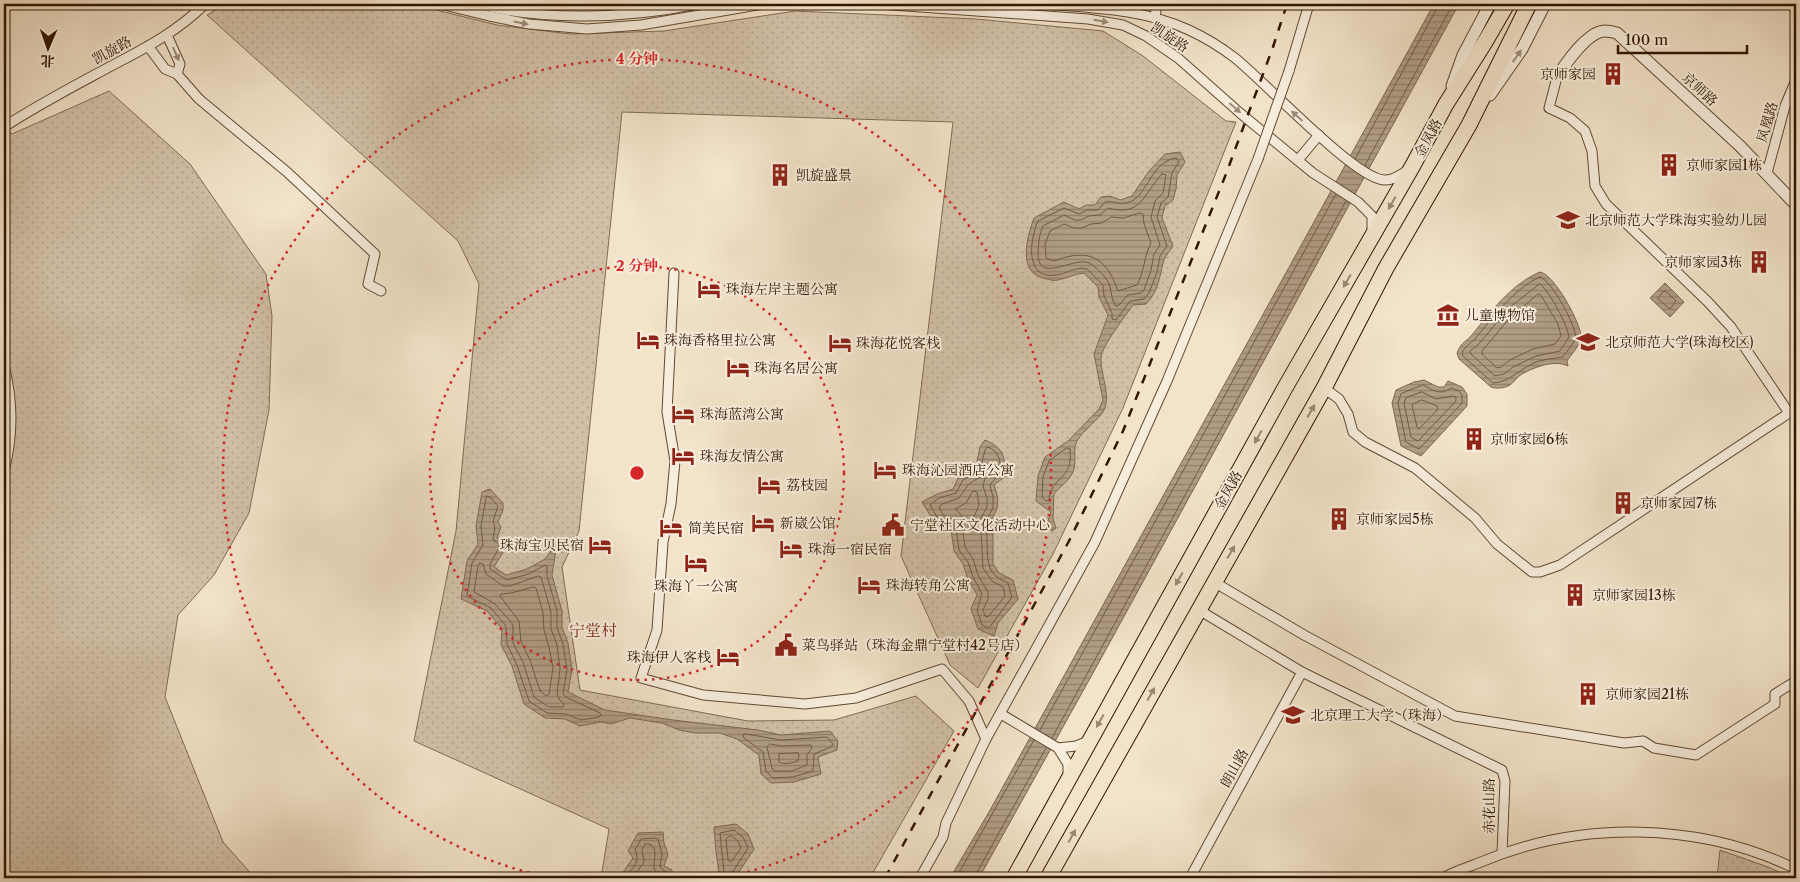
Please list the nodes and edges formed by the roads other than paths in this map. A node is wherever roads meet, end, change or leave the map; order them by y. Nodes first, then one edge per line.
1 (205, 4) edge
2 (440, 4) edge
3 (476, 4) edge
4 (698, 4) edge
5 (703, 4) edge
6 (764, 4) edge
7 (878, 4) edge
8 (1045, 4) edge
9 (1156, 4) edge
10 (1309, 4) edge
11 (1490, 4) edge
12 (1507, 4) edge
13 (1528, 4) edge
14 (1545, 4) edge
15 (716, 7) edge
16 (705, 14) junction
17 (1155, 17) junction
18 (167, 34) junction
19 (148, 46) junction
20 (177, 74) junction
21 (1557, 77) joint
22 (1796, 80) edge
23 (1446, 104) junction
24 (1469, 125) junction
25 (4, 128) edge
26 (1318, 134) junction
27 (1298, 160) junction
28 (1412, 167) junction
29 (1767, 173) junction
30 (1796, 205) edge
31 (1371, 238) junction
32 (674, 272) dead end
33 (381, 290) dead end
34 (4, 366) edge
35 (1324, 388) junction
36 (4, 470) edge
37 (1214, 582) junction
38 (1198, 610) junction
39 (1302, 672) junction
40 (1796, 681) edge
41 (1001, 714) junction
42 (986, 739) junction
43 (1089, 740) junction
44 (1058, 748) junction
45 (1069, 780) junction
46 (1502, 853) junction
47 (1796, 869) edge
48 (920, 878) edge
49 (1014, 878) edge
50 (1048, 878) edge
51 (1190, 878) edge
52 (1443, 878) edge

1 - 18 street, 凯旋路
2 -> 16 street
3 - 4 street
5 - 16 street
6 - 15 street
7 -> 27 street, 凯旋路
8 - 17 street, 凯旋路
9 - 17 street
10 - 41 street, bridge
11 - 23 street, 金凤路
12 - 23 highway, 金凤路
13 - 24 highway, 金凤路
24 -> 14 street, 金凤路
15 - 16 street
26 -> 17 street, 凯旋路
18 - 19 street, 凯旋路
18 -> 20 street
19 - 20 street
19 - 25 street, 凯旋路
20 - 33 street
21 - 29 street, 京师路
21 - 35 street
22 - 29 street, 凤凰路
23 - 28 highway, 金凤路
24 - 35 highway, 金凤路
26 - 27 street
26 - 28 street, 凯旋路
27 - 31 street, 凯旋路
28 -> 31 highway, 金凤路
29 - 30 street, 京师路
31 -> 43 highway, 金凤路
32 - 42 street
34 - 36 street
37 -> 35 highway, 金凤路
37 - 38 highway, 金凤路
37 - 40 street
38 - 39 street, 赤花山路
50 -> 38 highway, 金凤路
39 - 46 street, 赤花山路
39 - 51 street, 朗山路
41 - 42 street
41 - 44 street
42 - 48 street
43 - 44 street
43 - 45 highway, 金凤路
44 - 45 street
45 - 49 highway, 金凤路
46 - 47 street, 赤花山路
46 - 52 street

